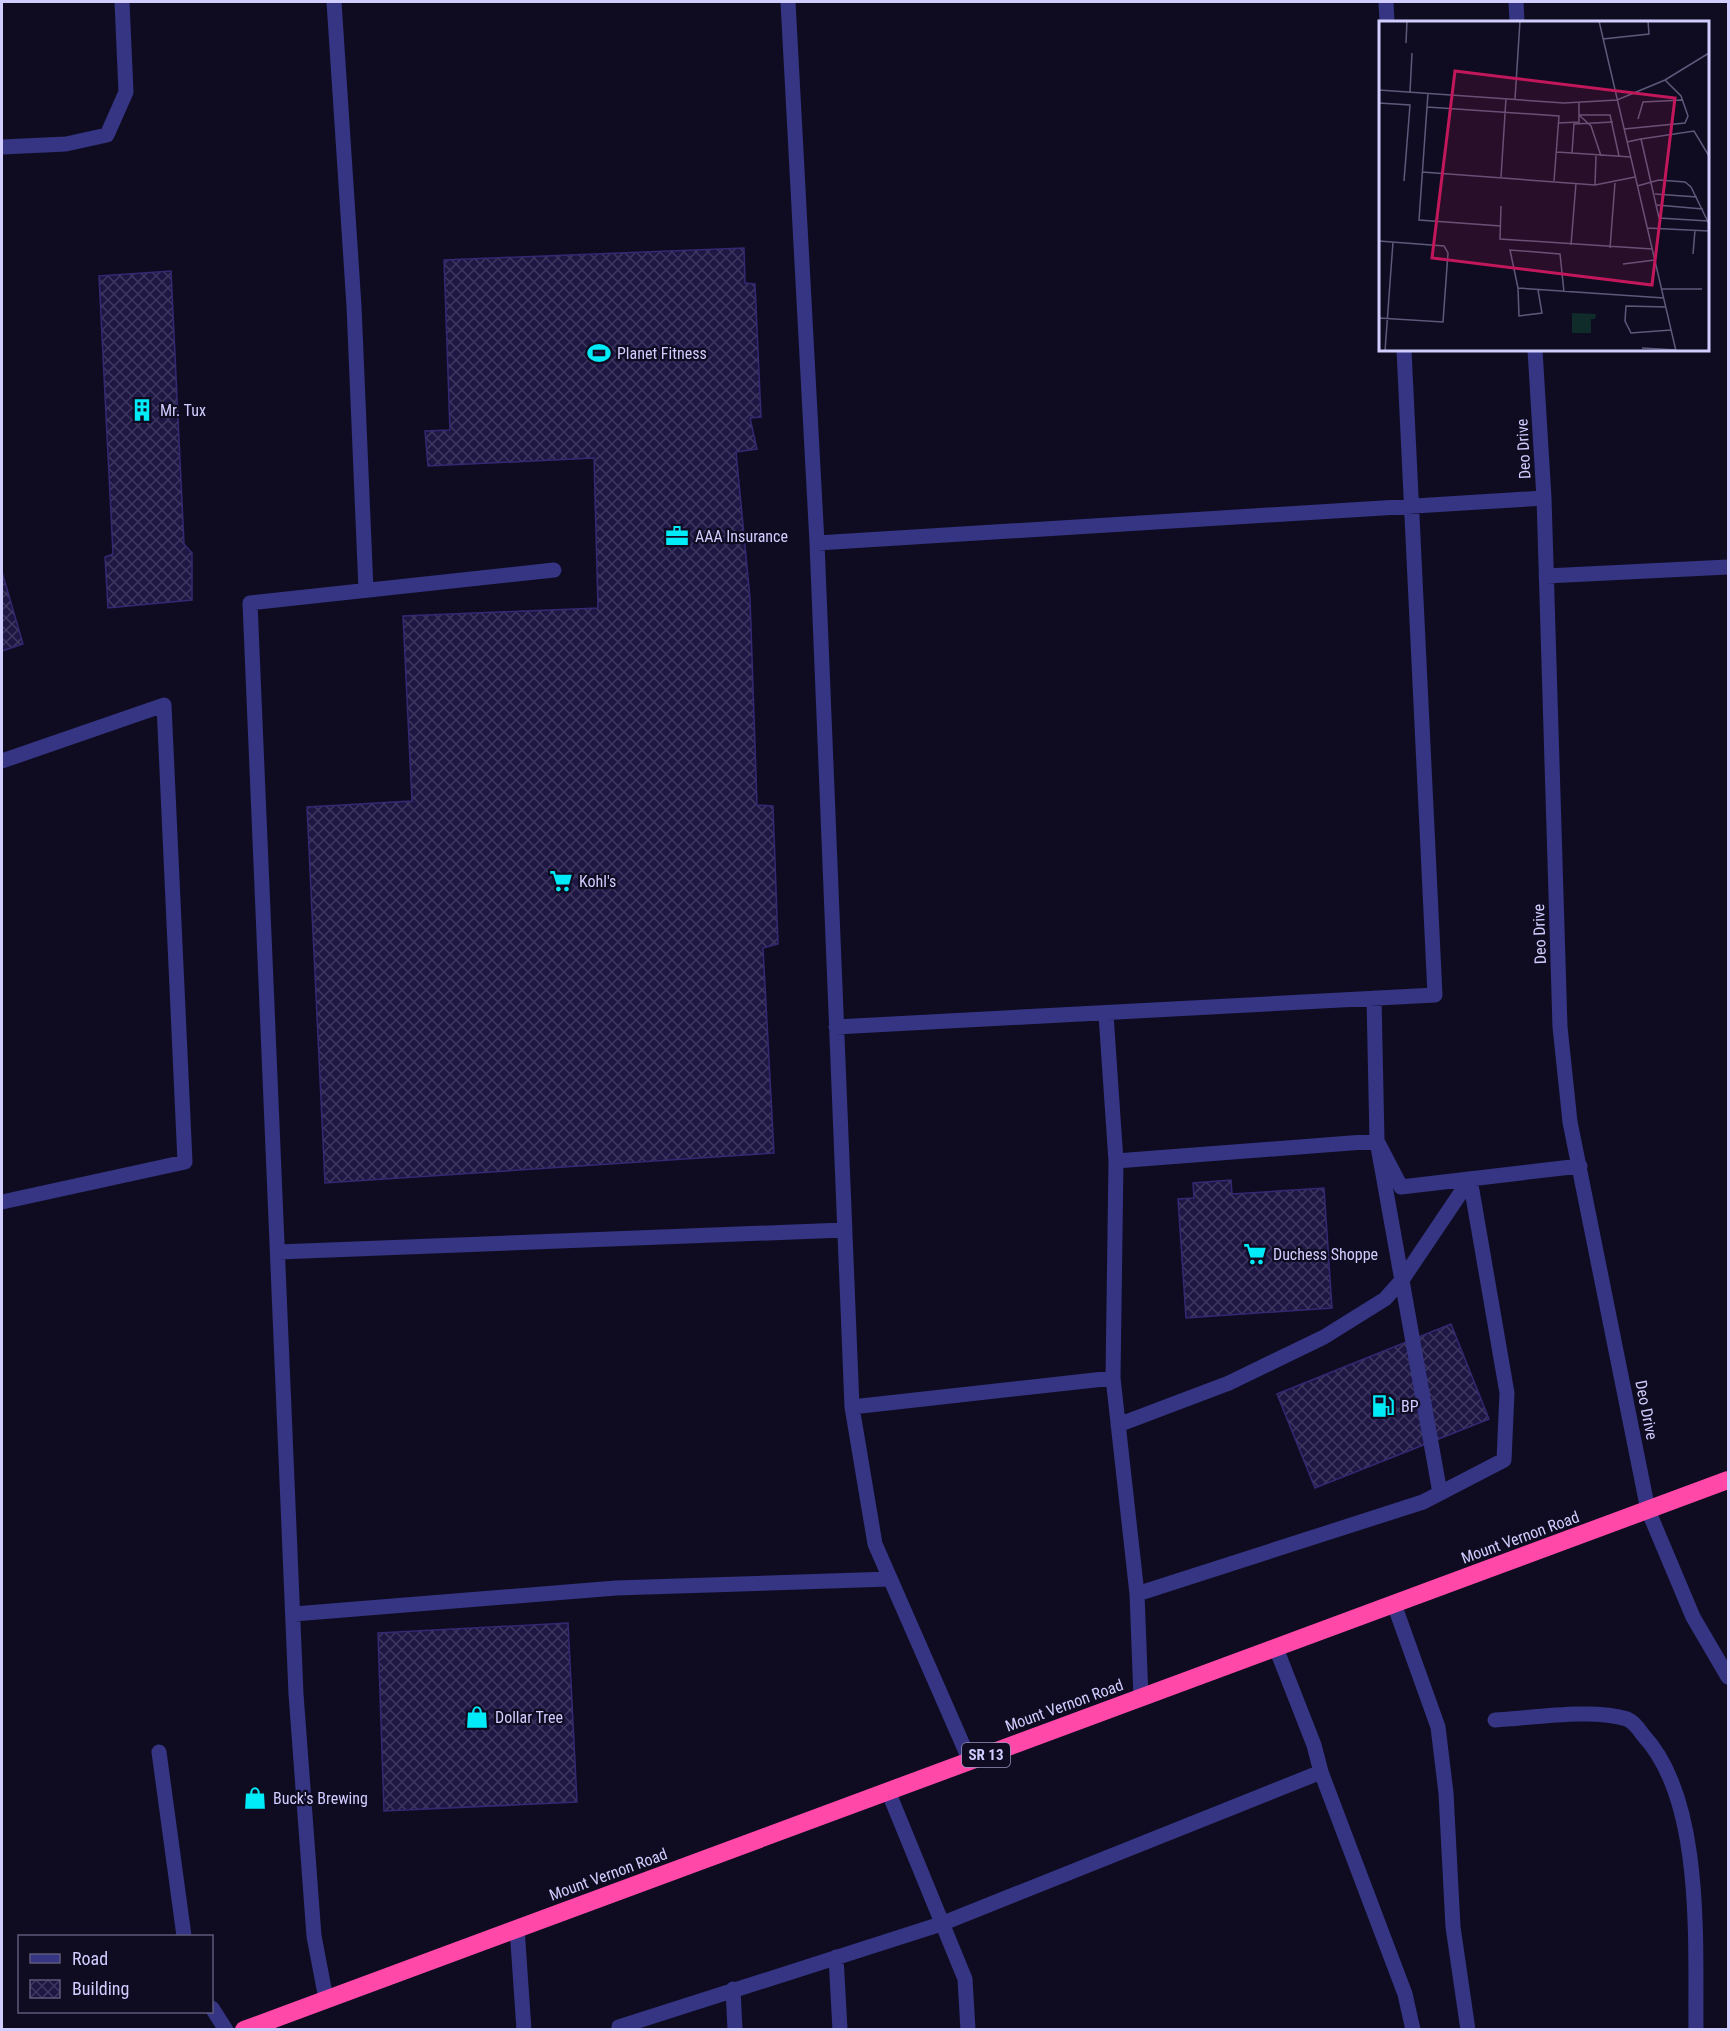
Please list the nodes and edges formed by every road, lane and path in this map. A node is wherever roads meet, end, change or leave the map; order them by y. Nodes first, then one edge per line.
1 (122, 2) edge
2 (334, 2) edge
3 (788, 2) edge
4 (1386, 2) edge
5 (1516, 2) edge
6 (1387, 21) edge
7 (1517, 21) edge
8 (2, 147) edge
9 (1404, 351) edge
10 (1535, 351) edge
11 (1544, 498) junction
12 (1412, 506) junction
13 (816, 543) junction
14 (1728, 567) edge
15 (554, 570) dead end
16 (1546, 576) junction
17 (366, 590) junction
18 (2, 761) edge
19 (1374, 998) junction
20 (1106, 1015) junction
21 (836, 1027) junction
22 (1377, 1141) junction
23 (1116, 1161) junction
24 (1580, 1166) junction
25 (1470, 1179) junction
26 (2, 1202) edge
27 (844, 1230) junction
28 (278, 1252) junction
29 (1402, 1280) junction
30 (1113, 1377) junction
31 (852, 1407) junction
32 (1118, 1425) junction
33 (1728, 1480) edge
34 (1440, 1493) junction
35 (1648, 1510) junction
36 (890, 1579) junction
37 (1137, 1594) junction
38 (1394, 1604) junction
39 (294, 1614) junction
40 (1276, 1648) junction
41 (1728, 1677) edge
42 (1141, 1698) junction
43 (1495, 1720) dead end
44 (159, 1752) dead end
45 (970, 1761) junction
46 (1321, 1772) junction
47 (888, 1791) junction
48 (941, 1923) junction
49 (517, 1928) junction
50 (184, 1935) edge
51 (836, 1957) junction
52 (733, 1989) junction
53 (326, 1999) junction
54 (213, 2010) edge
55 (226, 2030) edge
56 (244, 2030) edge
57 (524, 2030) edge
58 (620, 2030) edge
59 (735, 2030) edge
60 (840, 2030) edge
61 (968, 2030) edge
62 (1413, 2030) edge
63 (1468, 2030) edge
64 (1696, 2030) edge

1 - 8 street
2 - 17 street
3 - 13 street
4 - 6 street
5 - 7 street
9 - 12 street
10 - 11 street, Deo Drive
11 - 12 street
11 - 16 street, Deo Drive
12 - 13 street
12 - 19 street
13 - 21 street
14 - 16 street
15 - 17 street
16 - 24 street, Deo Drive
17 - 28 street
18 - 26 street
19 - 20 street
19 - 22 street
20 - 21 street
20 - 23 street
21 - 27 street
22 - 23 street
22 - 25 street
22 - 29 street
23 - 30 street
24 - 25 street
24 - 35 street, Deo Drive
25 - 29 street
25 - 34 street
27 - 28 street
27 - 31 street
28 - 39 street
29 - 32 street
29 - 34 street
30 - 31 street
30 - 32 street
31 - 36 street
32 - 37 street
33 - 35 highway, Mount Vernon Road / SR 13
34 - 37 street
35 - 38 highway, Mount Vernon Road / SR 13
35 - 41 street, Deo Drive
36 - 39 street
36 - 45 street
37 - 42 street
38 - 40 highway, Mount Vernon Road / SR 13
38 - 63 street
39 - 53 street
40 - 42 highway, Mount Vernon Road / SR 13
40 - 46 street
42 - 45 highway, Mount Vernon Road / SR 13
43 - 64 street
44 - 50 street
45 - 47 highway, Mount Vernon Road / SR 13
46 - 48 street
46 - 62 street
47 - 48 street
47 - 49 highway, Mount Vernon Road / SR 13
48 - 51 street
48 - 61 street
49 - 53 highway, Mount Vernon Road / SR 13
49 - 57 street
51 - 52 street
51 - 60 street
52 - 58 street
52 - 59 street
53 - 56 highway, Mount Vernon Road / SR 13
54 - 55 street

